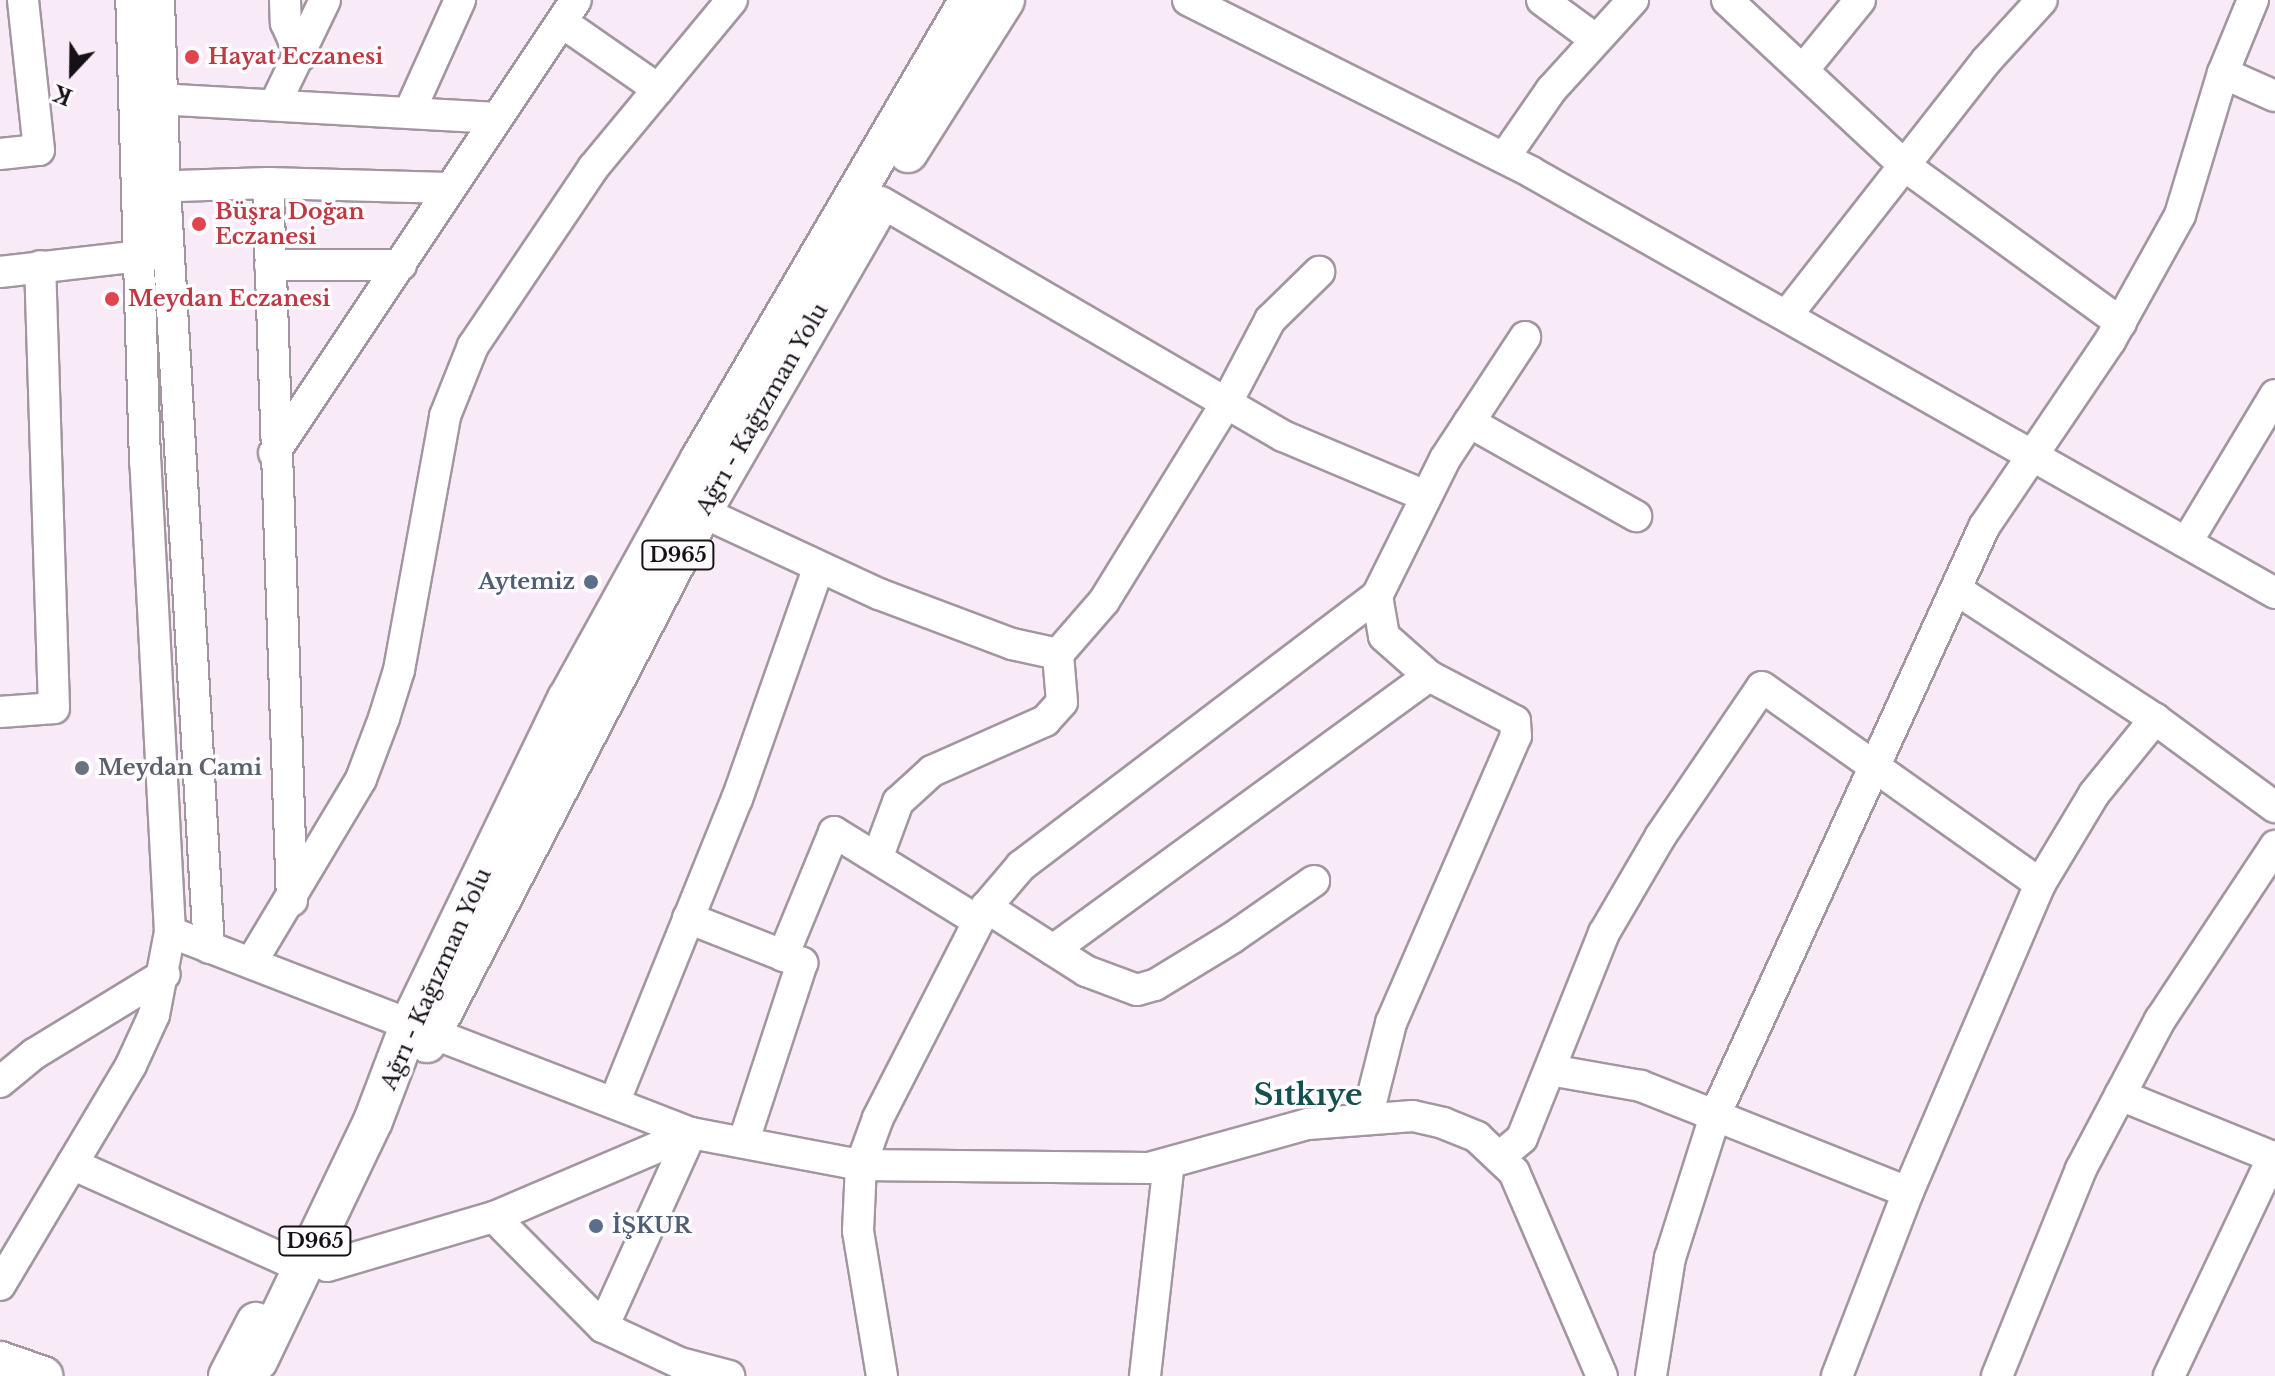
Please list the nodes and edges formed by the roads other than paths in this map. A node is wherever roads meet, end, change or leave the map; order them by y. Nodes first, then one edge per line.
1 (23, 0) edge
2 (131, 0) edge
3 (159, 0) edge
4 (285, 0) edge
5 (325, 0) edge
6 (460, 0) edge
7 (732, 0) edge
8 (969, 0) edge
9 (1005, 0) edge
10 (1188, 0) edge
11 (1542, 0) edge
12 (1633, 0) edge
13 (1727, 0) edge
14 (1860, 0) edge
15 (2253, 0) edge
16 (2032, 4) edge
17 (569, 11) edge
18 (1595, 39) junction
19 (301, 56) junction
20 (1803, 70) junction
21 (2223, 73) junction
22 (658, 89) junction
23 (2275, 96) edge
24 (149, 98) junction
25 (275, 104) junction
26 (409, 113) junction
27 (495, 118) junction
28 (0, 154) edge
29 (1504, 158) junction
30 (1905, 166) junction
31 (268, 183) junction
32 (152, 187) junction
33 (449, 188) junction
34 (881, 202) junction
35 (155, 254) junction
36 (270, 265) junction
37 (401, 265) junction
38 (40, 266) junction
39 (0, 272) edge
40 (1319, 272) dead end
41 (1787, 315) junction
42 (2121, 323) junction
43 (1525, 337) dead end
44 (2275, 395) edge
45 (1227, 402) junction
46 (1469, 422) junction
47 (274, 453) junction
48 (2032, 454) junction
49 (1426, 496) junction
50 (702, 512) junction
51 (1636, 516) dead end
52 (2188, 540) junction
53 (818, 569) junction
54 (1957, 590) junction
55 (2275, 593) edge
56 (1377, 596) junction
57 (1058, 654) junction
58 (1429, 676) junction
59 (0, 712) edge
60 (2155, 719) junction
61 (1875, 770) junction
62 (2275, 807) edge
63 (2275, 846) edge
64 (878, 856) junction
65 (1314, 881) dead end
66 (2040, 884) junction
67 (292, 901) junction
68 (982, 914) junction
69 (688, 918) junction
70 (170, 932) junction
71 (209, 948) junction
72 (1053, 950) junction
73 (783, 956) junction
74 (251, 963) junction
75 (165, 974) junction
76 (423, 1027) junction
77 (1550, 1070) junction
78 (0, 1082) edge
79 (2120, 1095) junction
80 (614, 1103) junction
81 (1716, 1113) junction
82 (1367, 1118) junction
83 (691, 1133) junction
84 (744, 1140) junction
85 (1502, 1155) junction
86 (2274, 1158) edge
87 (1169, 1163) junction
88 (72, 1164) junction
89 (861, 1165) junction
90 (1908, 1192) junction
91 (494, 1217) junction
92 (286, 1260) junction
93 (327, 1266) junction
94 (0, 1285) edge
95 (603, 1327) junction
96 (0, 1361) edge
97 (253, 1371) edge
98 (43, 1376) edge
99 (729, 1376) edge
100 (882, 1376) edge
101 (1145, 1376) edge
102 (1602, 1376) edge
103 (1651, 1376) edge
104 (1837, 1376) edge
105 (1997, 1376) edge
106 (2169, 1376) edge

1 - 28 street
2 - 24 street
3 - 24 street
4 - 19 street
5 - 19 street
6 - 26 street
7 - 22 street
8 - 76 main road, Ağrı - Kağızman Yolu / D965
9 - 34 main road, Ağrı - Kağızman Yolu / D965
10 - 29 street
11 - 18 street
12 - 18 street
13 - 20 street
14 - 20 street
15 - 21 street
16 - 30 street
17 - 22 street
17 - 27 street
18 - 29 street
19 - 25 street
20 - 30 street
21 - 23 street
21 - 42 street
22 - 67 street
24 - 25 street
24 - 32 street
25 - 26 street
26 - 27 street
27 - 33 street
29 - 41 street
30 - 41 street
30 - 42 street
31 - 32 street
31 - 33 street
31 - 36 street
32 - 35 street
33 - 37 street
34 - 45 street
34 - 50 main road, Ağrı - Kağızman Yolu / D965
35 - 38 street
35 - 70 street
35 - 71 street
36 - 37 street
36 - 47 street
37 - 47 street
38 - 39 street
38 - 59 street
40 - 45 street
41 - 48 street
42 - 48 street
43 - 46 street
44 - 52 street
45 - 49 street
45 - 57 street
46 - 49 street
46 - 51 street
47 - 67 street
48 - 52 street
48 - 54 street
49 - 56 street
50 - 53 street
50 - 76 main road, Ağrı - Kağızman Yolu / D965
52 - 55 street
53 - 57 street
53 - 69 street
54 - 60 street
54 - 61 street
56 - 58 street
56 - 68 street
57 - 64 street
58 - 72 street
58 - 82 street
60 - 62 street
60 - 66 street
61 - 66 street
61 - 77 street
61 - 81 street
63 - 79 street
64 - 68 street
64 - 73 street
65 - 72 street
66 - 90 street
67 - 74 street
68 - 72 street
68 - 89 street
69 - 73 street
69 - 80 street
70 - 71 street
70 - 75 street
71 - 74 street
73 - 84 street
74 - 76 street
75 - 78 street
75 - 88 street
76 - 80 street
76 - 92 main road
76 - 93 main road
76 - 97 main road, Ağrı - Kağızman Yolu / D965
77 - 81 street
77 - 85 street
79 - 86 street
79 - 105 street
80 - 83 street
81 - 90 street
81 - 103 street
82 - 85 street
82 - 87 street
83 - 84 street
83 - 91 street
83 - 95 street
84 - 89 street
85 - 102 street
86 - 106 street
87 - 89 street
87 - 101 street
88 - 92 street
88 - 94 street
89 - 100 street
90 - 104 street
91 - 93 street
91 - 95 street
92 - 97 main road
93 - 97 main road
95 - 99 street
96 - 98 main road

